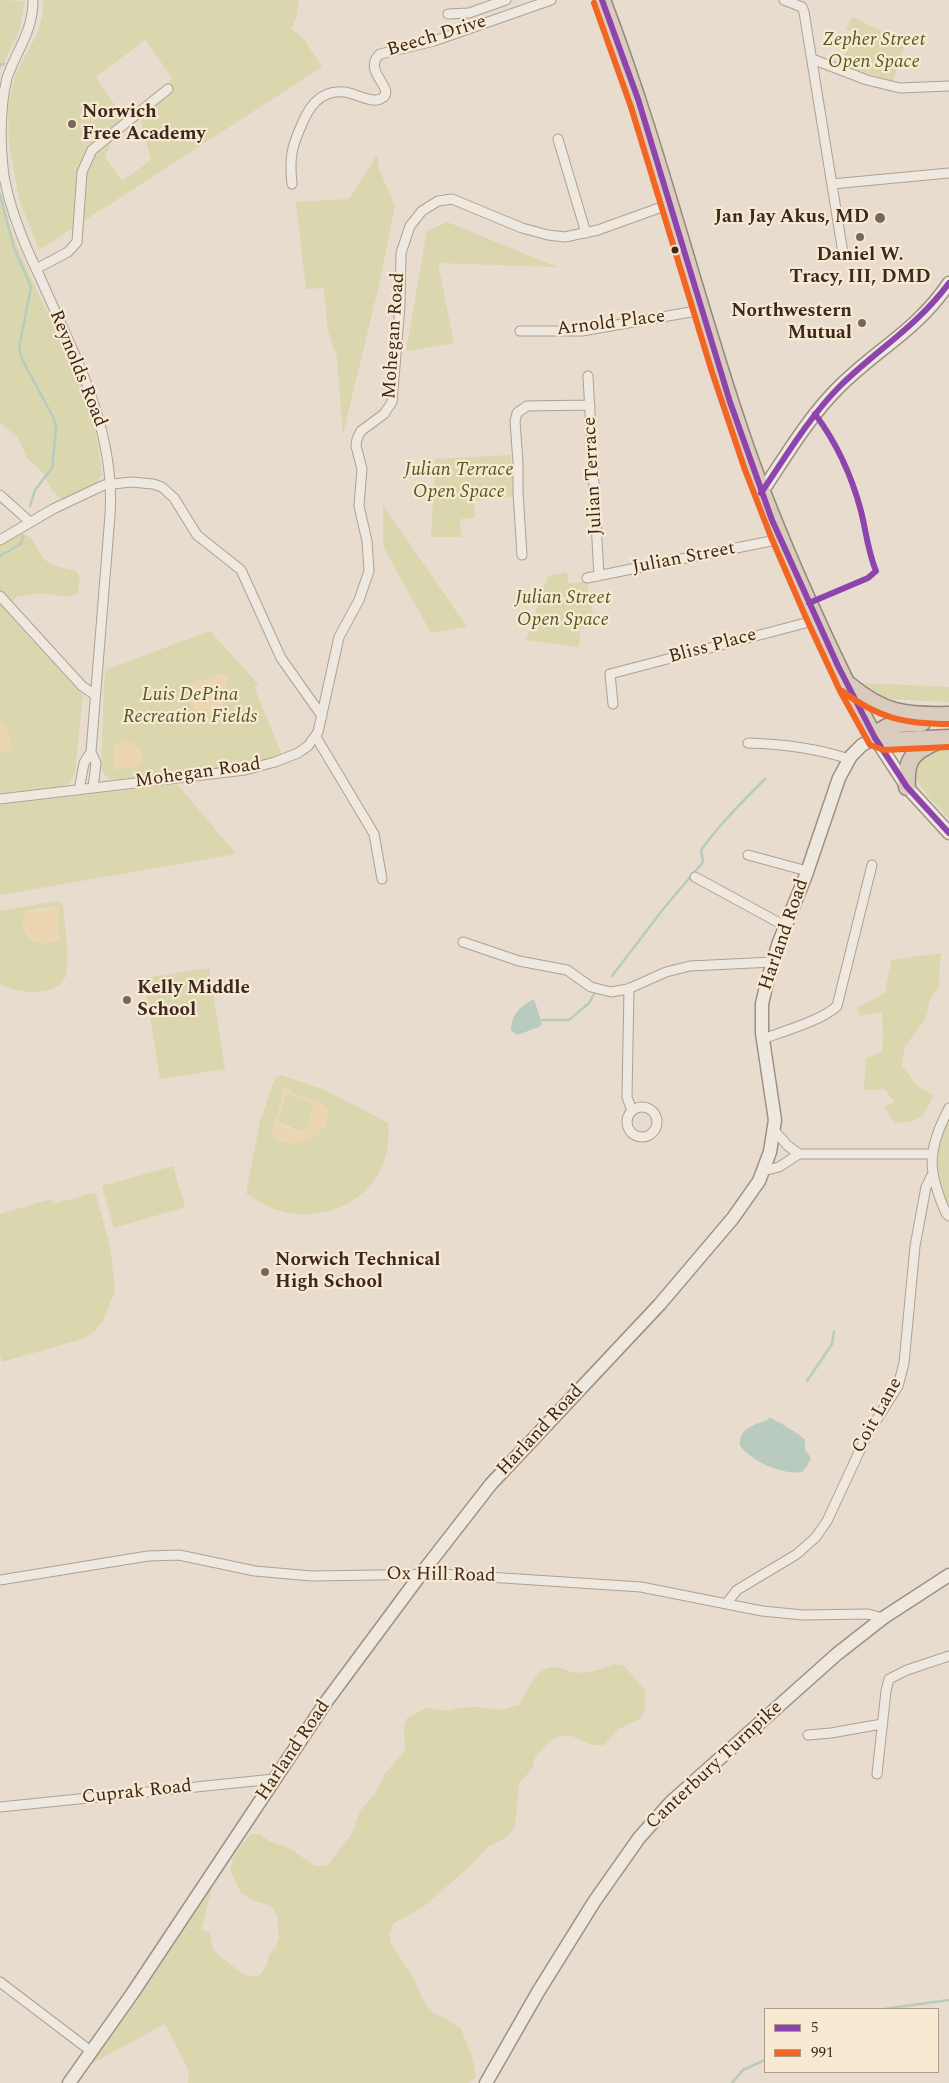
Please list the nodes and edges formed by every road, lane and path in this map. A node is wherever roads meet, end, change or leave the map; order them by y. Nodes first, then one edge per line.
1 (33, 0) edge
2 (506, 0) edge
3 (550, 0) edge
4 (602, 0) edge
5 (784, 0) edge
6 (802, 4) edge
7 (448, 14) dead end
8 (812, 59) junction
9 (949, 86) edge
10 (168, 89) dead end
11 (558, 139) dead end
12 (949, 173) edge
13 (292, 184) dead end
14 (832, 184) junction
15 (670, 204) junction
16 (586, 233) junction
17 (843, 253) dead end
18 (36, 269) junction
19 (949, 283) edge
20 (702, 310) junction
21 (520, 331) dead end
22 (588, 376) dead end
23 (590, 405) junction
24 (111, 483) junction
25 (761, 493) junction
26 (0, 495) edge
27 (30, 522) junction
28 (0, 540) edge
29 (780, 540) junction
30 (522, 555) dead end
31 (599, 576) junction
32 (587, 578) dead end
33 (0, 596) edge
34 (817, 620) junction
35 (846, 682) junction
36 (95, 696) junction
37 (614, 704) dead end
38 (949, 715) edge
39 (322, 716) junction
40 (949, 722) edge
41 (316, 736) junction
42 (875, 738) junction
43 (946, 738) edge
44 (748, 743) dead end
45 (91, 752) junction
46 (849, 759) junction
47 (94, 788) junction
48 (907, 788) junction
49 (79, 790) junction
50 (0, 799) edge
51 (949, 833) edge
52 (748, 855) dead end
53 (872, 865) dead end
54 (807, 871) junction
55 (695, 877) dead end
56 (382, 879) dead end
57 (785, 926) junction
58 (463, 942) dead end
59 (773, 962) junction
60 (629, 988) junction
61 (762, 1040) junction
62 (949, 1108) edge
63 (632, 1111) dead end
64 (774, 1130) junction
65 (799, 1154) junction
66 (932, 1154) junction
67 (763, 1171) junction
68 (932, 1175) junction
69 (949, 1216) edge
70 (421, 1574) junction
71 (949, 1575) edge
72 (0, 1580) edge
73 (726, 1604) junction
74 (883, 1618) junction
75 (949, 1656) edge
76 (882, 1724) junction
77 (808, 1735) dead end
78 (877, 1774) dead end
79 (274, 1779) junction
80 (0, 1807) edge
81 (0, 1982) edge
82 (92, 2052) junction
83 (69, 2083) edge
84 (486, 2083) edge

1 - 18 street, Reynolds Road
2 - 7 street
3 - 13 street, Beech Drive
4 - 15 highway
5 - 6 street
6 - 8 street
8 - 9 street
8 - 14 street
10 - 18 street
11 - 16 street
12 - 14 street
14 - 17 street
15 - 16 street, Mohegan Road
15 - 20 highway
16 - 39 street, Mohegan Road
18 - 24 street, Reynolds Road
19 - 25 main road
20 - 21 street, Arnold Place
20 - 25 highway
22 - 23 street, Julian Terrace
23 - 30 street
23 - 31 street, Julian Terrace
24 - 27 street
24 - 36 street, Reynolds Road
24 - 39 street
25 - 29 highway
26 - 27 street
27 - 28 street
29 - 31 street, Julian Street
29 - 34 highway
31 - 32 street, Julian Street
33 - 36 street
34 - 35 highway
34 - 37 street, Bliss Place
35 - 38 highway
35 - 42 highway
36 - 45 street, Reynolds Road
39 - 41 street, Mohegan Road
40 - 42 highway
41 - 47 street, Mohegan Road
41 - 56 street
42 - 43 highway
42 - 46 main road, Harland Road
42 - 48 main road
43 - 48 highway
44 - 46 street
45 - 47 street, Reynolds Road
45 - 49 street, Reynolds Road
46 - 54 main road, Harland Road
47 - 49 street, Mohegan Road
48 - 51 main road
49 - 50 street, Mohegan Road
52 - 54 street
53 - 61 street
54 - 57 main road, Harland Road
55 - 57 street
57 - 59 main road, Harland Road
58 - 60 street
59 - 60 street
59 - 61 main road, Harland Road
60 - 63 street
61 - 64 main road, Harland Road
62 - 66 street
64 - 65 street
64 - 67 main road, Harland Road
65 - 66 street
65 - 67 street
66 - 68 street
67 - 70 main road, Harland Road
68 - 69 street
68 - 73 street, Coit Lane
70 - 72 street, Ox Hill Road
70 - 73 street, Ox Hill Road
70 - 79 main road, Harland Road
71 - 74 main road, Canterbury Turnpike
73 - 74 street, Ox Hill Road
74 - 84 main road, Canterbury Turnpike
75 - 76 street
76 - 77 street
76 - 78 street
79 - 80 street, Cuprak Road
79 - 82 main road, Harland Road
81 - 82 street
82 - 83 main road, Harland Road

